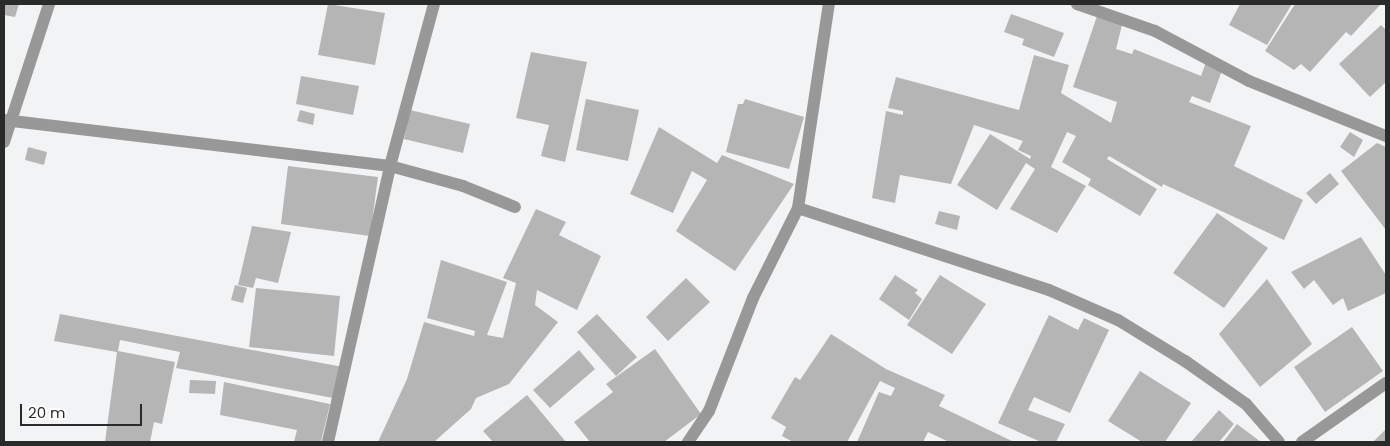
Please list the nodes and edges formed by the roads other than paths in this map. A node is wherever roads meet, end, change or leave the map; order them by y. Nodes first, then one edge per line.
1 (49, 4) edge
2 (434, 4) edge
3 (829, 4) edge
4 (1077, 4) edge
5 (7, 120) edge
6 (1386, 136) edge
7 (4, 142) edge
8 (390, 166) junction
9 (515, 207) dead end
10 (798, 208) junction
11 (1386, 383) edge
12 (328, 442) edge
13 (688, 442) edge
14 (1279, 442) edge
15 (1302, 442) edge

1 - 5 street
2 - 8 street
3 - 10 street
4 - 6 street
5 - 7 street
5 - 8 street
8 - 9 street
8 - 12 street
10 - 13 street
10 - 14 street
11 - 15 street

